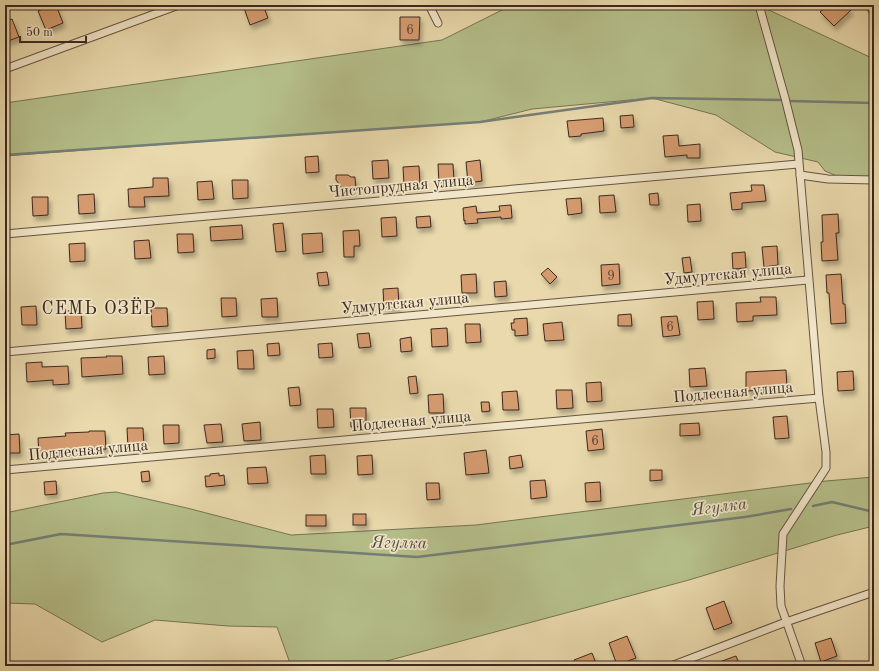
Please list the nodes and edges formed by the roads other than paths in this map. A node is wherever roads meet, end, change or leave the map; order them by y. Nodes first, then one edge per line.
1 (179, 5) edge
2 (428, 5) edge
3 (758, 5) edge
4 (869, 5) edge
5 (874, 13) edge
6 (438, 23) dead end
7 (5, 69) edge
8 (798, 164) junction
9 (800, 175) junction
10 (874, 180) edge
11 (5, 234) edge
12 (808, 280) junction
13 (5, 352) edge
14 (819, 398) junction
15 (5, 470) edge
16 (874, 592) edge
17 (786, 622) junction
18 (671, 666) edge
19 (802, 666) edge

1 - 7 street
2 - 6 street
3 - 8 street
4 - 5 street
8 - 9 street
8 - 11 street, Чистопрудная улица
9 - 10 street
9 - 12 street
12 - 13 street, Удмуртская улица
12 - 14 street
14 - 15 street, Подлесная улица
14 - 17 street
16 - 17 street
17 - 18 street
17 - 19 street

